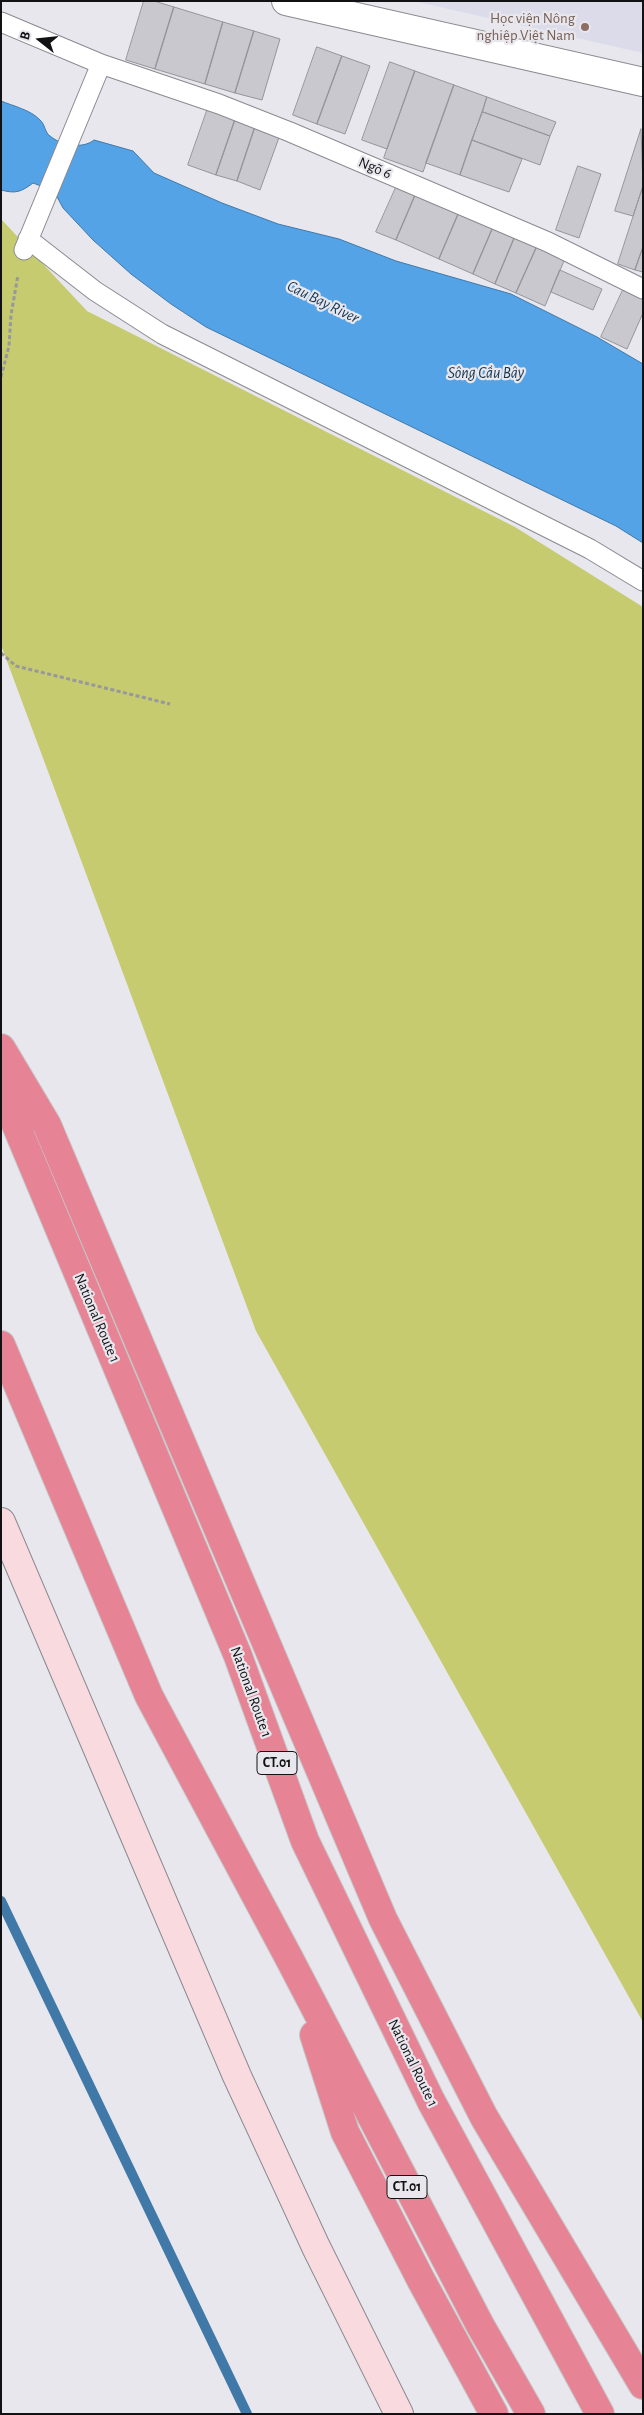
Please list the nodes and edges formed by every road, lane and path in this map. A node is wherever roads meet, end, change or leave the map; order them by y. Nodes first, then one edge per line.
1 (286, 1) edge
2 (1, 22) edge
3 (101, 64) junction
4 (643, 82) edge
5 (26, 244) junction
6 (643, 289) edge
7 (1, 377) edge
8 (643, 581) edge
9 (1, 653) edge
10 (170, 704) dead end
11 (1, 1048) edge
12 (1, 1089) edge
13 (1, 1345) edge
14 (1, 1522) edge
15 (289, 1958) junction
16 (643, 2385) edge
17 (399, 2414) edge
18 (494, 2414) edge
19 (531, 2414) edge
20 (600, 2414) edge

1 - 4 street
2 - 3 lane, Ngõ 6
3 - 5 lane
3 - 6 lane, Ngõ 6
5 - 7 path
5 - 8 lane
9 - 10 path
11 - 16 highway
12 - 20 highway, National Route 1 / CT.01
13 - 15 highway, CT.01
14 - 17 main road
15 - 18 highway
15 - 19 highway, CT.01

